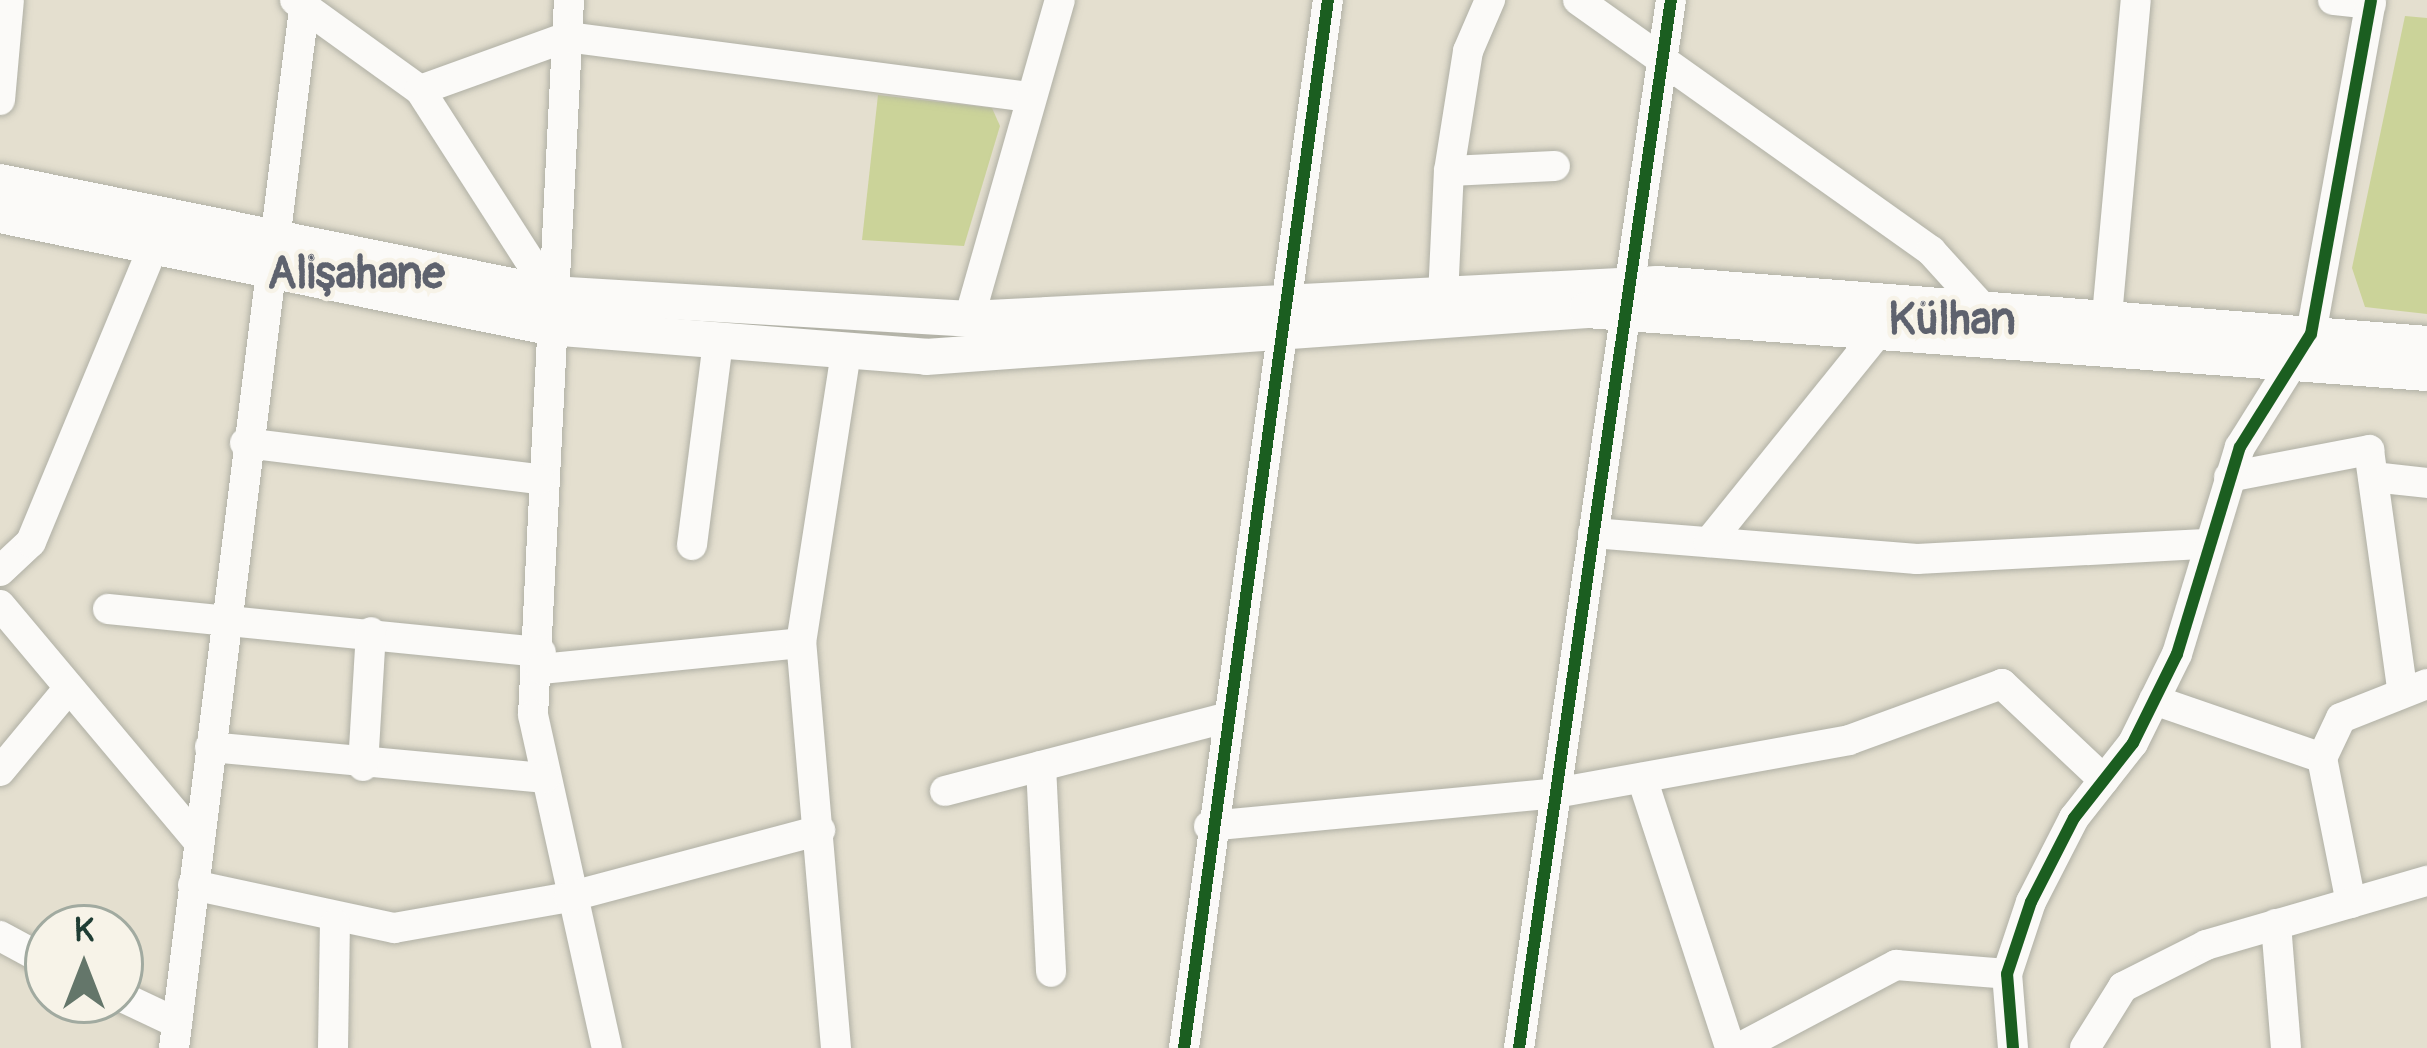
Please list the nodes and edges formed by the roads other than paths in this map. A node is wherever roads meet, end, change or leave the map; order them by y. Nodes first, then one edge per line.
1 (9, 0) edge
2 (569, 0) edge
3 (1060, 0) edge
4 (1328, 0) edge
5 (1490, 0) edge
6 (1578, 0) edge
7 (1671, 0) edge
8 (2136, 0) edge
9 (2333, 0) edge
10 (301, 1) edge
11 (2371, 2) edge
12 (567, 37) junction
13 (1663, 63) junction
14 (420, 90) junction
15 (1030, 97) junction
16 (0, 100) edge
17 (1555, 166) dead end
18 (1448, 171) junction
19 (0, 182) edge
20 (0, 215) edge
21 (153, 247) junction
22 (267, 255) junction
23 (1632, 298) junction
24 (1981, 306) junction
25 (1442, 310) junction
26 (550, 311) junction
27 (2107, 316) junction
28 (970, 320) junction
29 (1284, 324) junction
30 (1879, 331) junction
31 (718, 341) junction
32 (2427, 344) edge
33 (2303, 349) junction
34 (846, 351) junction
35 (2427, 374) edge
36 (245, 443) junction
37 (2229, 477) junction
38 (2373, 477) junction
39 (540, 478) junction
40 (2427, 483) edge
41 (1592, 532) junction
42 (1709, 542) junction
43 (2206, 544) junction
44 (692, 545) dead end
45 (0, 571) edge
46 (0, 605) edge
47 (108, 609) dead end
48 (225, 614) junction
49 (371, 632) junction
50 (801, 643) junction
51 (541, 661) junction
52 (2415, 687) edge
53 (68, 688) junction
54 (2154, 700) junction
55 (1222, 719) junction
56 (210, 747) junction
57 (2322, 758) junction
58 (363, 766) junction
59 (1042, 766) junction
60 (0, 771) edge
61 (545, 778) junction
62 (1642, 778) junction
63 (2104, 780) junction
64 (945, 790) dead end
65 (1555, 793) junction
66 (1209, 826) junction
67 (820, 830) junction
68 (199, 841) junction
69 (2427, 881) edge
70 (193, 885) junction
71 (569, 897) junction
72 (2351, 903) junction
73 (335, 924) junction
74 (2276, 924) junction
75 (1051, 972) dead end
76 (2007, 974) junction
77 (144, 1013) edge
78 (176, 1035) edge
79 (333, 1048) edge
80 (607, 1048) edge
81 (836, 1048) edge
82 (1184, 1048) edge
83 (1520, 1048) edge
84 (1734, 1048) edge
85 (2013, 1048) edge
86 (2085, 1048) edge
87 (2287, 1048) edge

1 - 16 street
2 - 12 street
3 - 15 street
4 - 29 street
5 - 18 street
6 - 13 street
7 - 13 street
8 - 27 street
9 - 11 street
10 - 14 street
10 - 22 street
11 - 33 street
12 - 14 street
12 - 15 street
12 - 26 street
13 - 23 street
13 - 24 street
14 - 26 street
15 - 28 street
17 - 18 street
18 - 25 street
19 - 22 main road
20 - 21 main road
21 - 22 main road
21 - 45 street
22 - 26 main road
22 - 36 street
23 - 24 main road
23 - 25 main road
23 - 30 main road
23 - 41 street
24 - 27 main road
25 - 29 main road
26 - 28 main road
26 - 31 main road
26 - 39 street
27 - 33 main road
28 - 29 main road
29 - 34 main road
29 - 55 street
30 - 33 main road
30 - 42 street
31 - 34 main road
31 - 44 street
32 - 33 main road
33 - 35 main road
33 - 37 street
34 - 50 street
36 - 39 street
36 - 48 street
37 - 38 street
37 - 43 street
38 - 40 street
38 - 52 street
39 - 51 street
41 - 42 street
41 - 65 street
42 - 43 street
43 - 54 street
46 - 53 street
47 - 48 street
48 - 49 street
48 - 56 street
49 - 51 street
49 - 58 street
50 - 51 street
50 - 67 street
51 - 61 street
52 - 57 street
53 - 60 street
53 - 68 street
54 - 57 street
54 - 63 street
55 - 59 street
55 - 66 street
56 - 58 street
56 - 68 street
57 - 72 street
58 - 61 street
59 - 64 street
59 - 75 street
61 - 71 street
62 - 63 street
62 - 65 street
62 - 84 street
63 - 76 street
65 - 66 street
65 - 83 street
66 - 82 street
67 - 71 street
67 - 81 street
68 - 70 street
69 - 72 street
70 - 73 street
70 - 78 street
71 - 73 street
71 - 80 street
72 - 74 street
73 - 79 street
74 - 86 street
74 - 87 street
76 - 84 street
76 - 85 street
77 - 78 street

